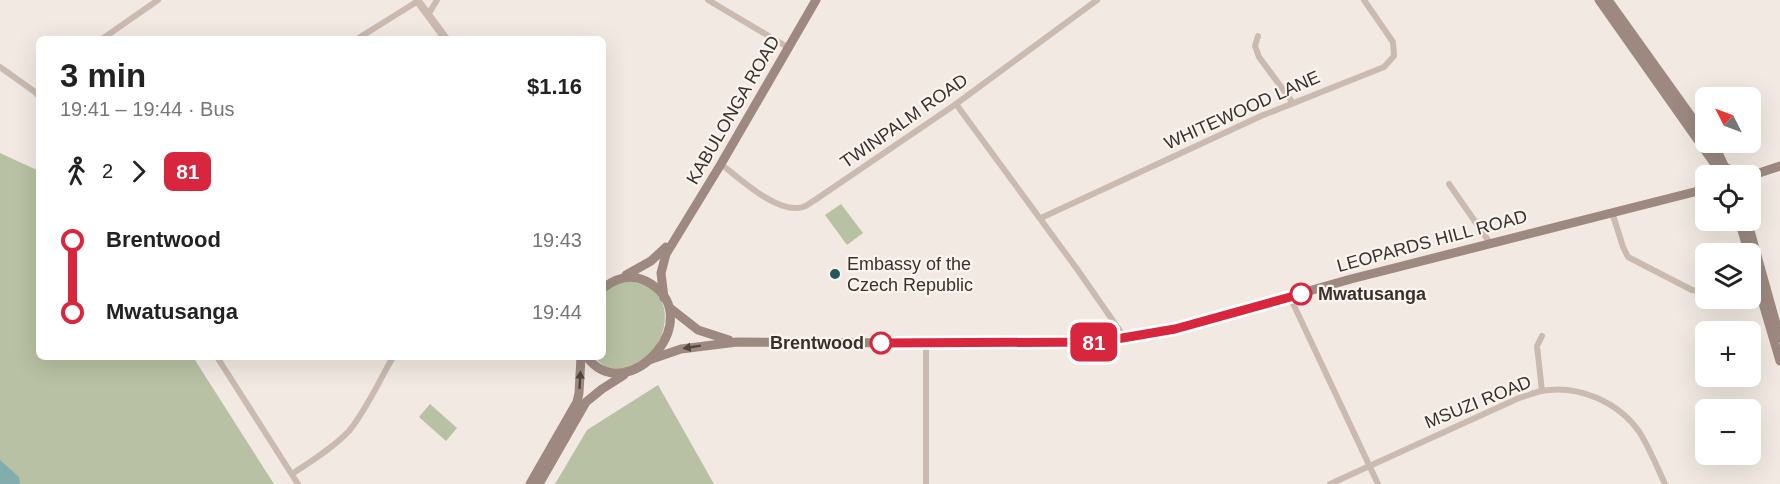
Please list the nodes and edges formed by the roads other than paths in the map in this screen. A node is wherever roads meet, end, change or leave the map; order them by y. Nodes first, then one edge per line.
1 (158, 0) edge
2 (437, 0) edge
3 (708, 0) edge
4 (816, 0) edge
5 (1097, 0) edge
6 (1364, 0) edge
7 (1599, 0) edge
8 (1608, 0) edge
9 (418, 1) edge
10 (428, 15) junction
11 (106, 36) edge
12 (362, 36) edge
13 (444, 36) edge
14 (1258, 36) dead end
15 (789, 48) junction
16 (0, 67) edge
17 (36, 91) edge
18 (1293, 103) junction
19 (956, 104) junction
20 (1695, 122) edge
21 (1714, 163) edge
22 (721, 164) junction
23 (1780, 166) edge
24 (1761, 173) edge
25 (1449, 184) dead end
26 (1695, 191) edge
27 (1612, 212) junction
28 (1041, 218) junction
29 (677, 236) junction
30 (1490, 243) junction
31 (612, 280) edge
32 (1695, 291) edge
33 (1761, 292) edge
34 (1761, 296) edge
35 (1290, 297) junction
36 (664, 298) junction
37 (670, 308) junction
38 (1542, 336) dead end
39 (1125, 338) junction
40 (1780, 338) edge
41 (737, 342) junction
42 (926, 343) junction
43 (219, 360) edge
44 (391, 360) edge
45 (581, 360) edge
46 (589, 360) edge
47 (649, 360) junction
48 (1780, 362) edge
49 (629, 372) junction
50 (1542, 391) junction
51 (1370, 466) junction
52 (292, 474) junction
53 (298, 484) edge
54 (530, 484) edge
55 (539, 484) edge
56 (926, 484) edge
57 (1329, 484) edge
58 (1378, 484) edge
59 (1665, 484) edge

1 - 11 street
2 - 10 street
3 - 15 street
4 - 15 main road, KABULONGA ROAD
5 - 19 street, TWINPALM ROAD
6 - 18 street, WHITEWOOD LANE
7 - 21 main road
8 - 20 main road
9 - 10 street
9 - 12 street
10 - 13 street
14 - 18 street
15 - 22 main road, KABULONGA ROAD
16 - 17 street
18 - 28 street, WHITEWOOD LANE
19 - 22 street, TWINPALM ROAD
19 - 28 street
22 - 29 main road, KABULONGA ROAD
23 - 24 main road
25 - 30 street
26 - 27 main road, LEOPARDS HILL ROAD
27 - 30 main road, LEOPARDS HILL ROAD
27 - 32 street
28 - 39 street
29 - 31 main road, KABULONGA ROAD
29 - 36 main road, KABULONGA ROAD
30 - 35 main road, LEOPARDS HILL ROAD
31 - 36 main road
33 - 40 main road
34 - 48 main road
35 - 39 main road, LEOPARDS HILL ROAD
35 - 51 street
36 - 37 main road
37 - 41 main road, LEOPARDS HILL ROAD
37 - 47 main road
38 - 50 street
39 - 42 main road, LEOPARDS HILL ROAD
41 - 42 main road, LEOPARDS HILL ROAD
41 -> 47 main road, LEOPARDS HILL ROAD
42 - 56 street
43 - 52 street
44 - 52 street
54 -> 45 main road
46 - 49 main road
47 - 49 main road
49 - 55 main road
50 - 51 street, MSUZI ROAD
50 - 59 street, MSUZI ROAD
51 - 57 street, MSUZI ROAD
51 - 58 street
52 - 53 street

